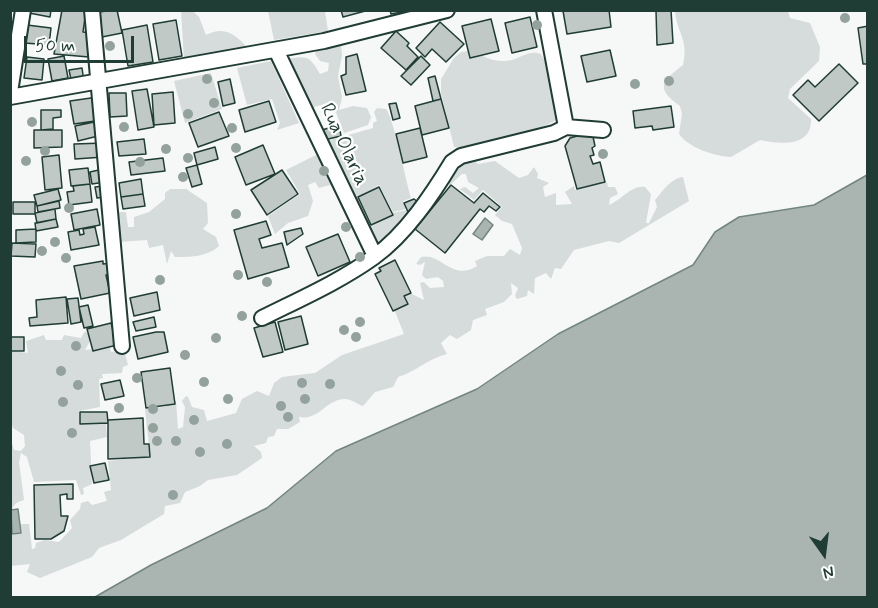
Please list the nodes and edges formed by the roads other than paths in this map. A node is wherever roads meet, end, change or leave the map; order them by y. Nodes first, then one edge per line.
1 (23, 10) edge
2 (92, 10) edge
3 (447, 10) edge
4 (544, 10) edge
5 (276, 50) junction
6 (99, 81) junction
7 (10, 92) edge
8 (10, 97) edge
9 (566, 127) junction
10 (603, 130) dead end
11 (375, 256) junction
12 (262, 318) dead end
13 (122, 346) dead end

1 - 7 street
2 - 6 street
3 - 5 street
4 - 9 street
5 - 6 street
5 - 11 street, Rua Olaria
6 - 8 street
6 - 13 street
9 - 10 street
9 - 11 street
11 - 12 street

